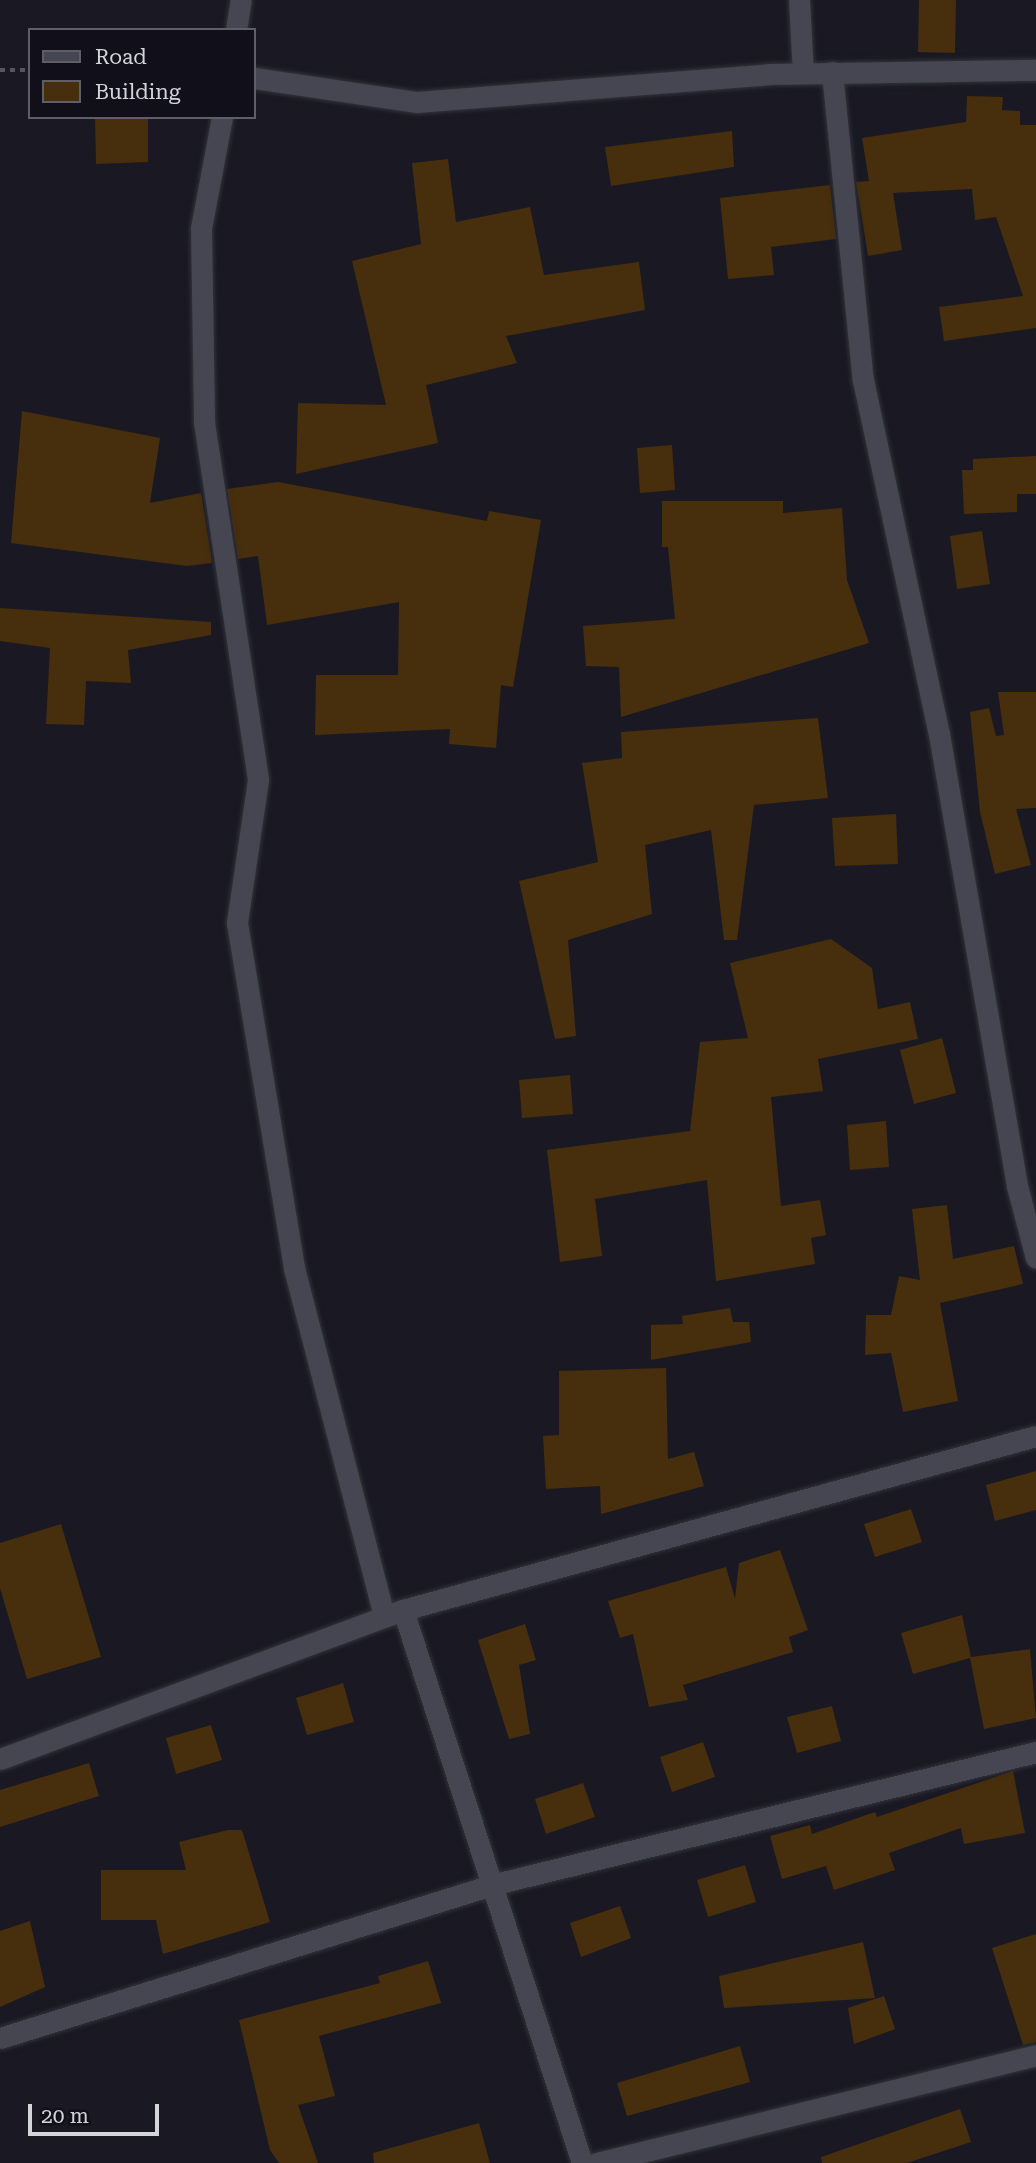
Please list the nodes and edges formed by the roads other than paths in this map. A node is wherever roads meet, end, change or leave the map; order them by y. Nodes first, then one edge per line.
1 (241, 0) edge
2 (799, 0) edge
3 (236, 28) edge
4 (1036, 70) edge
5 (832, 72) junction
6 (803, 73) junction
7 (256, 79) edge
8 (222, 119) edge
9 (1036, 1258) edge
10 (1036, 1437) edge
11 (394, 1613) junction
12 (1036, 1752) edge
13 (0, 1759) edge
14 (495, 1884) junction
15 (0, 2038) edge
16 (1036, 2055) edge
17 (582, 2163) edge
18 (597, 2163) edge

1 - 3 street
2 - 6 street
4 - 5 street
5 - 6 street
5 - 9 street
6 - 7 street
8 - 11 street
10 - 11 street
11 - 13 street
11 - 14 street
12 - 14 street
14 - 15 street
14 - 17 street
16 - 18 street

